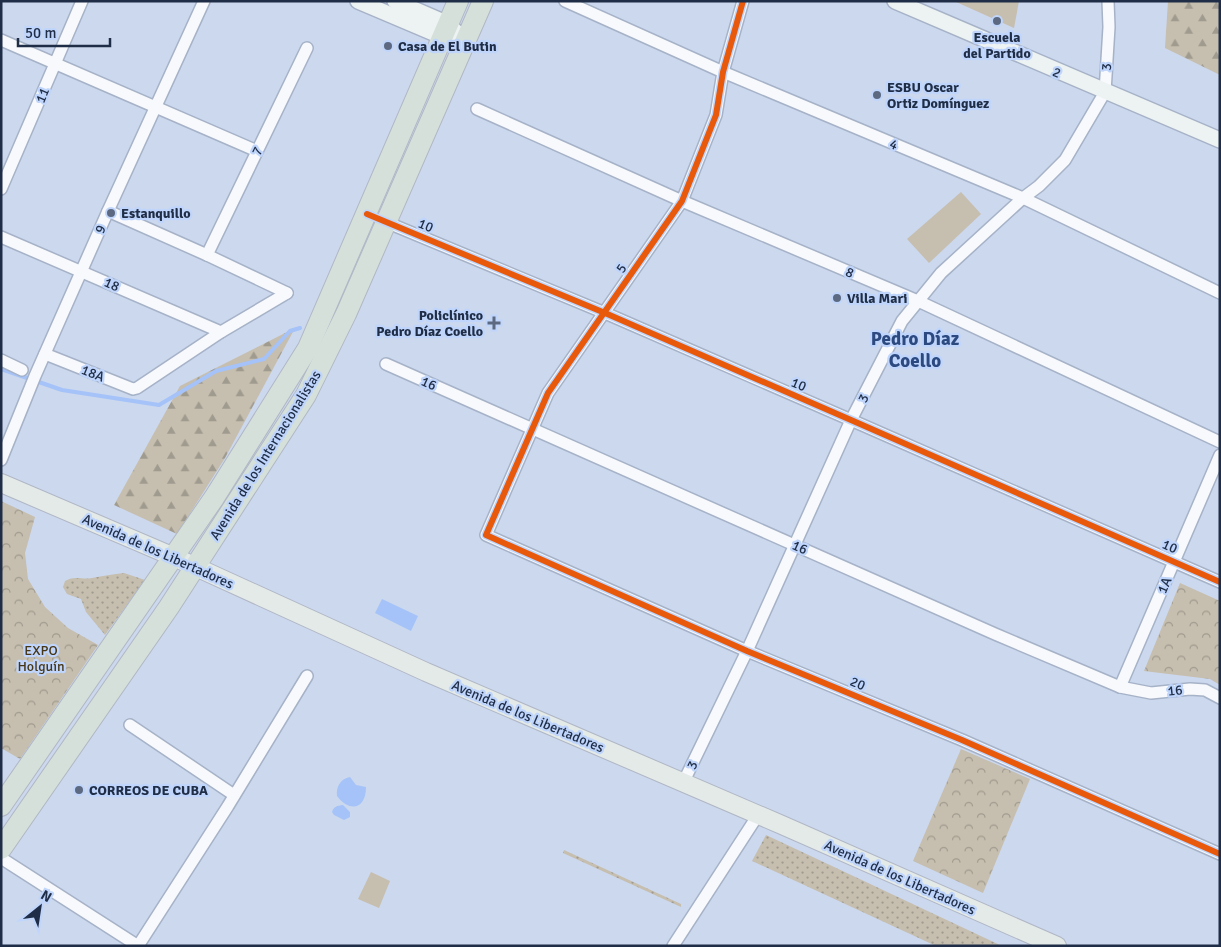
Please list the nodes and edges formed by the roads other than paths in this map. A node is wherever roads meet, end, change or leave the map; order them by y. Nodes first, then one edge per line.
1 (82, 1) edge
2 (204, 1) edge
3 (358, 1) edge
4 (395, 1) edge
5 (458, 1) edge
6 (484, 1) edge
7 (565, 1) edge
8 (743, 1) edge
9 (895, 1) edge
10 (1108, 1) edge
11 (446, 30) junction
12 (1, 40) edge
13 (465, 41) junction
14 (306, 48) dead end
15 (56, 63) junction
16 (723, 72) junction
17 (1105, 92) junction
18 (156, 106) junction
19 (476, 109) dead end
20 (1220, 140) edge
21 (257, 151) junction
22 (1, 189) edge
23 (1023, 198) junction
24 (682, 201) junction
25 (108, 211) junction
26 (367, 214) junction
27 (386, 222) junction
28 (1, 237) edge
29 (206, 255) junction
30 (81, 271) junction
31 (1220, 293) edge
32 (918, 301) junction
33 (605, 313) junction
34 (222, 332) junction
35 (45, 354) junction
36 (1, 360) edge
37 (386, 364) dead end
38 (22, 370) dead end
39 (852, 420) junction
40 (532, 428) junction
41 (1220, 442) edge
42 (1220, 455) edge
43 (1, 460) edge
44 (1, 483) edge
45 (486, 535) joint
46 (794, 545) junction
47 (174, 557) junction
48 (1174, 561) junction
49 (195, 567) junction
50 (1220, 582) edge
51 (747, 651) junction
52 (307, 676) dead end
53 (1120, 687) junction
54 (1220, 698) edge
55 (130, 725) dead end
56 (683, 783) junction
57 (234, 794) junction
58 (1, 806) edge
59 (758, 814) junction
60 (1, 849) edge
61 (1220, 854) edge
62 (1, 858) edge
63 (138, 946) edge
64 (673, 946) edge
65 (1057, 946) edge

1 - 15 street, 11
2 - 18 street, 9
3 - 11 street
4 - 11 street
5 - 11 highway, Avenida de los Internacionalistas
6 - 13 highway, Avenida de los Internacionalistas
7 - 16 street, 4
8 - 16 street, 5
9 - 17 street, 2
10 - 17 street, 3
11 - 13 street
11 - 26 highway, Avenida de los Internacionalistas
12 - 15 street
13 - 27 highway, Avenida de los Internacionalistas
14 - 21 street, 7
15 - 18 street
15 - 22 street, 11
16 - 23 street, 4
16 - 24 street, 5
17 - 20 street, 2
17 - 23 street, 3
18 - 21 street
18 - 25 street, 9
19 - 24 street, 8
21 - 29 street, 7
23 - 31 street, 4
23 - 32 street, 3
24 - 32 street, 8
24 - 33 street, 5
25 - 29 street
25 - 30 street, 9
26 - 27 street, 10
26 - 47 highway, Avenida de los Internacionalistas
27 - 33 street, 10
27 - 49 highway, Avenida de los Internacionalistas
28 - 30 street, 18
29 - 34 street
30 - 34 street, 18
30 - 35 street, 9
32 - 39 street, 3
32 - 41 street, 8
33 - 39 street, 10
33 - 40 street, 5
34 - 35 street, 18A
35 - 43 street, 9
36 - 38 street
37 - 40 street, 16
39 - 46 street, 3
39 - 48 street, 10
40 - 45 street, 5
40 - 46 street, 16
42 - 48 street, 1A
44 - 47 main road, Avenida de los Libertadores
45 - 51 street, 20
46 - 51 street, 3
46 - 53 street, 16
47 - 49 main road, Avenida de los Libertadores
47 - 58 highway, Avenida de los Internacionalistas
48 - 50 street, 10
48 - 53 street, 1A
49 - 56 main road, Avenida de los Libertadores
49 - 60 highway, Avenida de los Internacionalistas
51 - 56 street, 3
51 - 61 street, 20
52 - 57 street
53 - 54 street, 16
55 - 57 street
56 - 59 main road, Avenida de los Libertadores
57 - 63 street
59 - 64 street
59 - 65 main road, Avenida de los Libertadores
62 - 63 street

